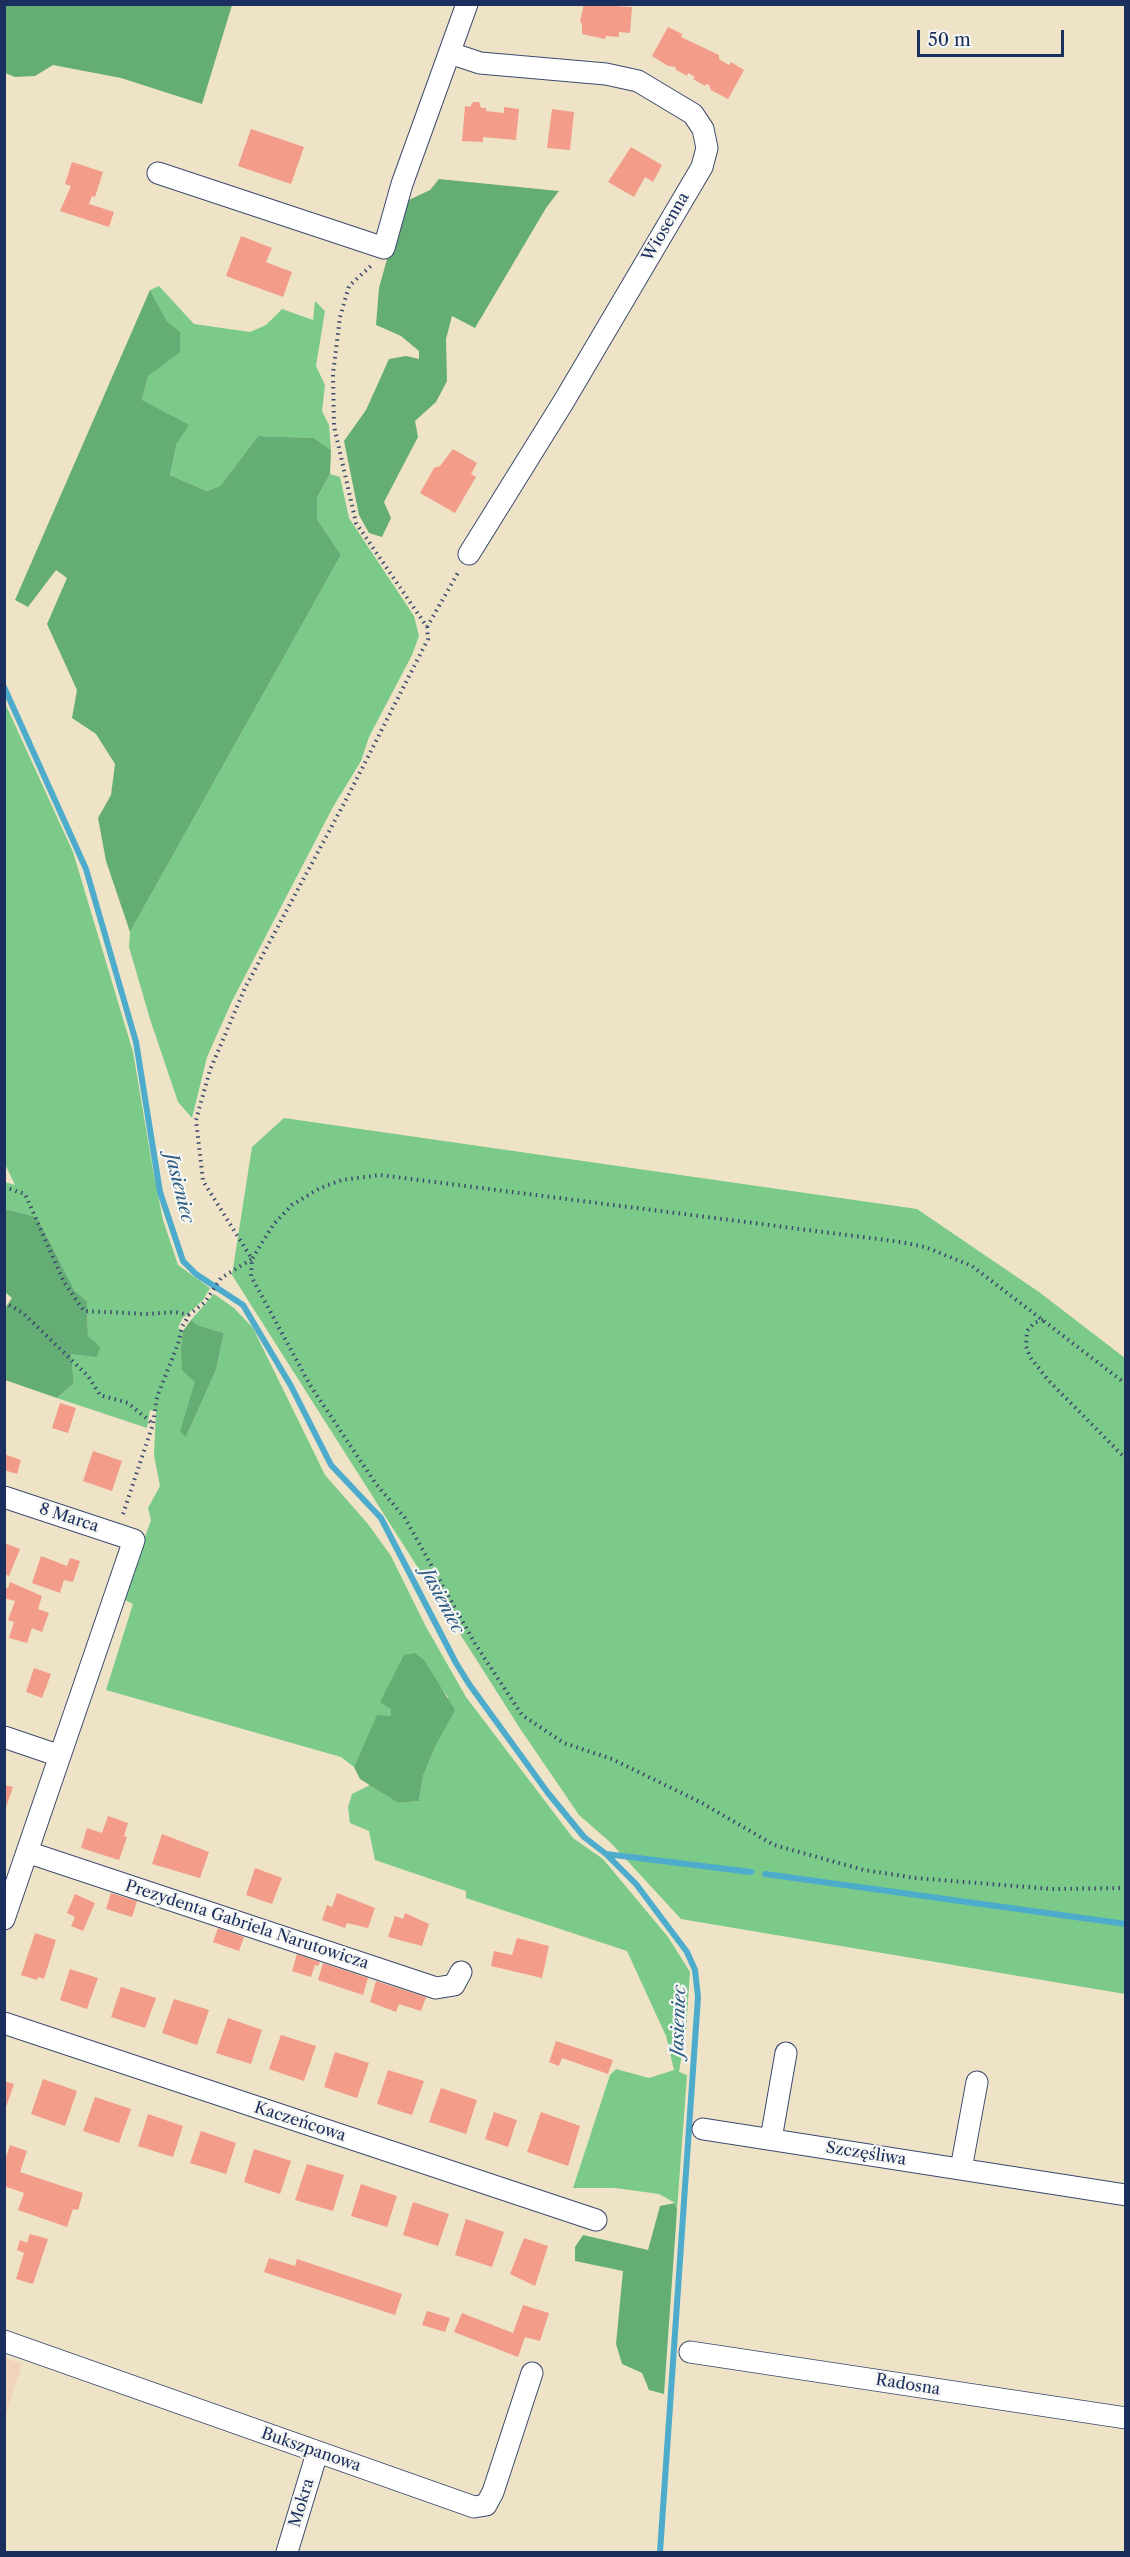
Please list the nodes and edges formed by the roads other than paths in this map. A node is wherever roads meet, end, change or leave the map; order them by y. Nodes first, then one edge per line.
1 (467, 4) edge
2 (450, 53) junction
3 (159, 173) dead end
4 (469, 554) road end
5 (4, 1497) edge
6 (4, 1737) edge
7 (60, 1756) junction
8 (27, 1851) junction
9 (4, 1919) edge
10 (461, 1972) dead end
11 (4, 2023) edge
12 (786, 2053) dead end
13 (977, 2082) dead end
14 (703, 2129) dead end
15 (771, 2139) junction
16 (961, 2169) junction
17 (1125, 2195) edge
18 (596, 2220) dead end
19 (4, 2341) edge
20 (690, 2352) dead end
21 (532, 2373) dead end
22 (1125, 2418) edge
23 (317, 2453) junction
24 (287, 2553) edge

1 - 2 street
2 - 3 street
2 - 4 street, Wiosenna
5 - 7 street, 8 Marca
6 - 7 street
7 - 8 street
8 - 9 street
8 - 10 street, Prezydenta Gabriela Narutowicza
11 - 18 street, Kaczeńcowa
12 - 15 street
13 - 16 street
14 - 15 street, Szczęśliwa
15 - 16 street, Szczęśliwa
16 - 17 street, Szczęśliwa
19 - 23 street, Bukszpanowa
20 - 22 street, Radosna
21 - 23 street, Bukszpanowa
23 - 24 street, Mokra

